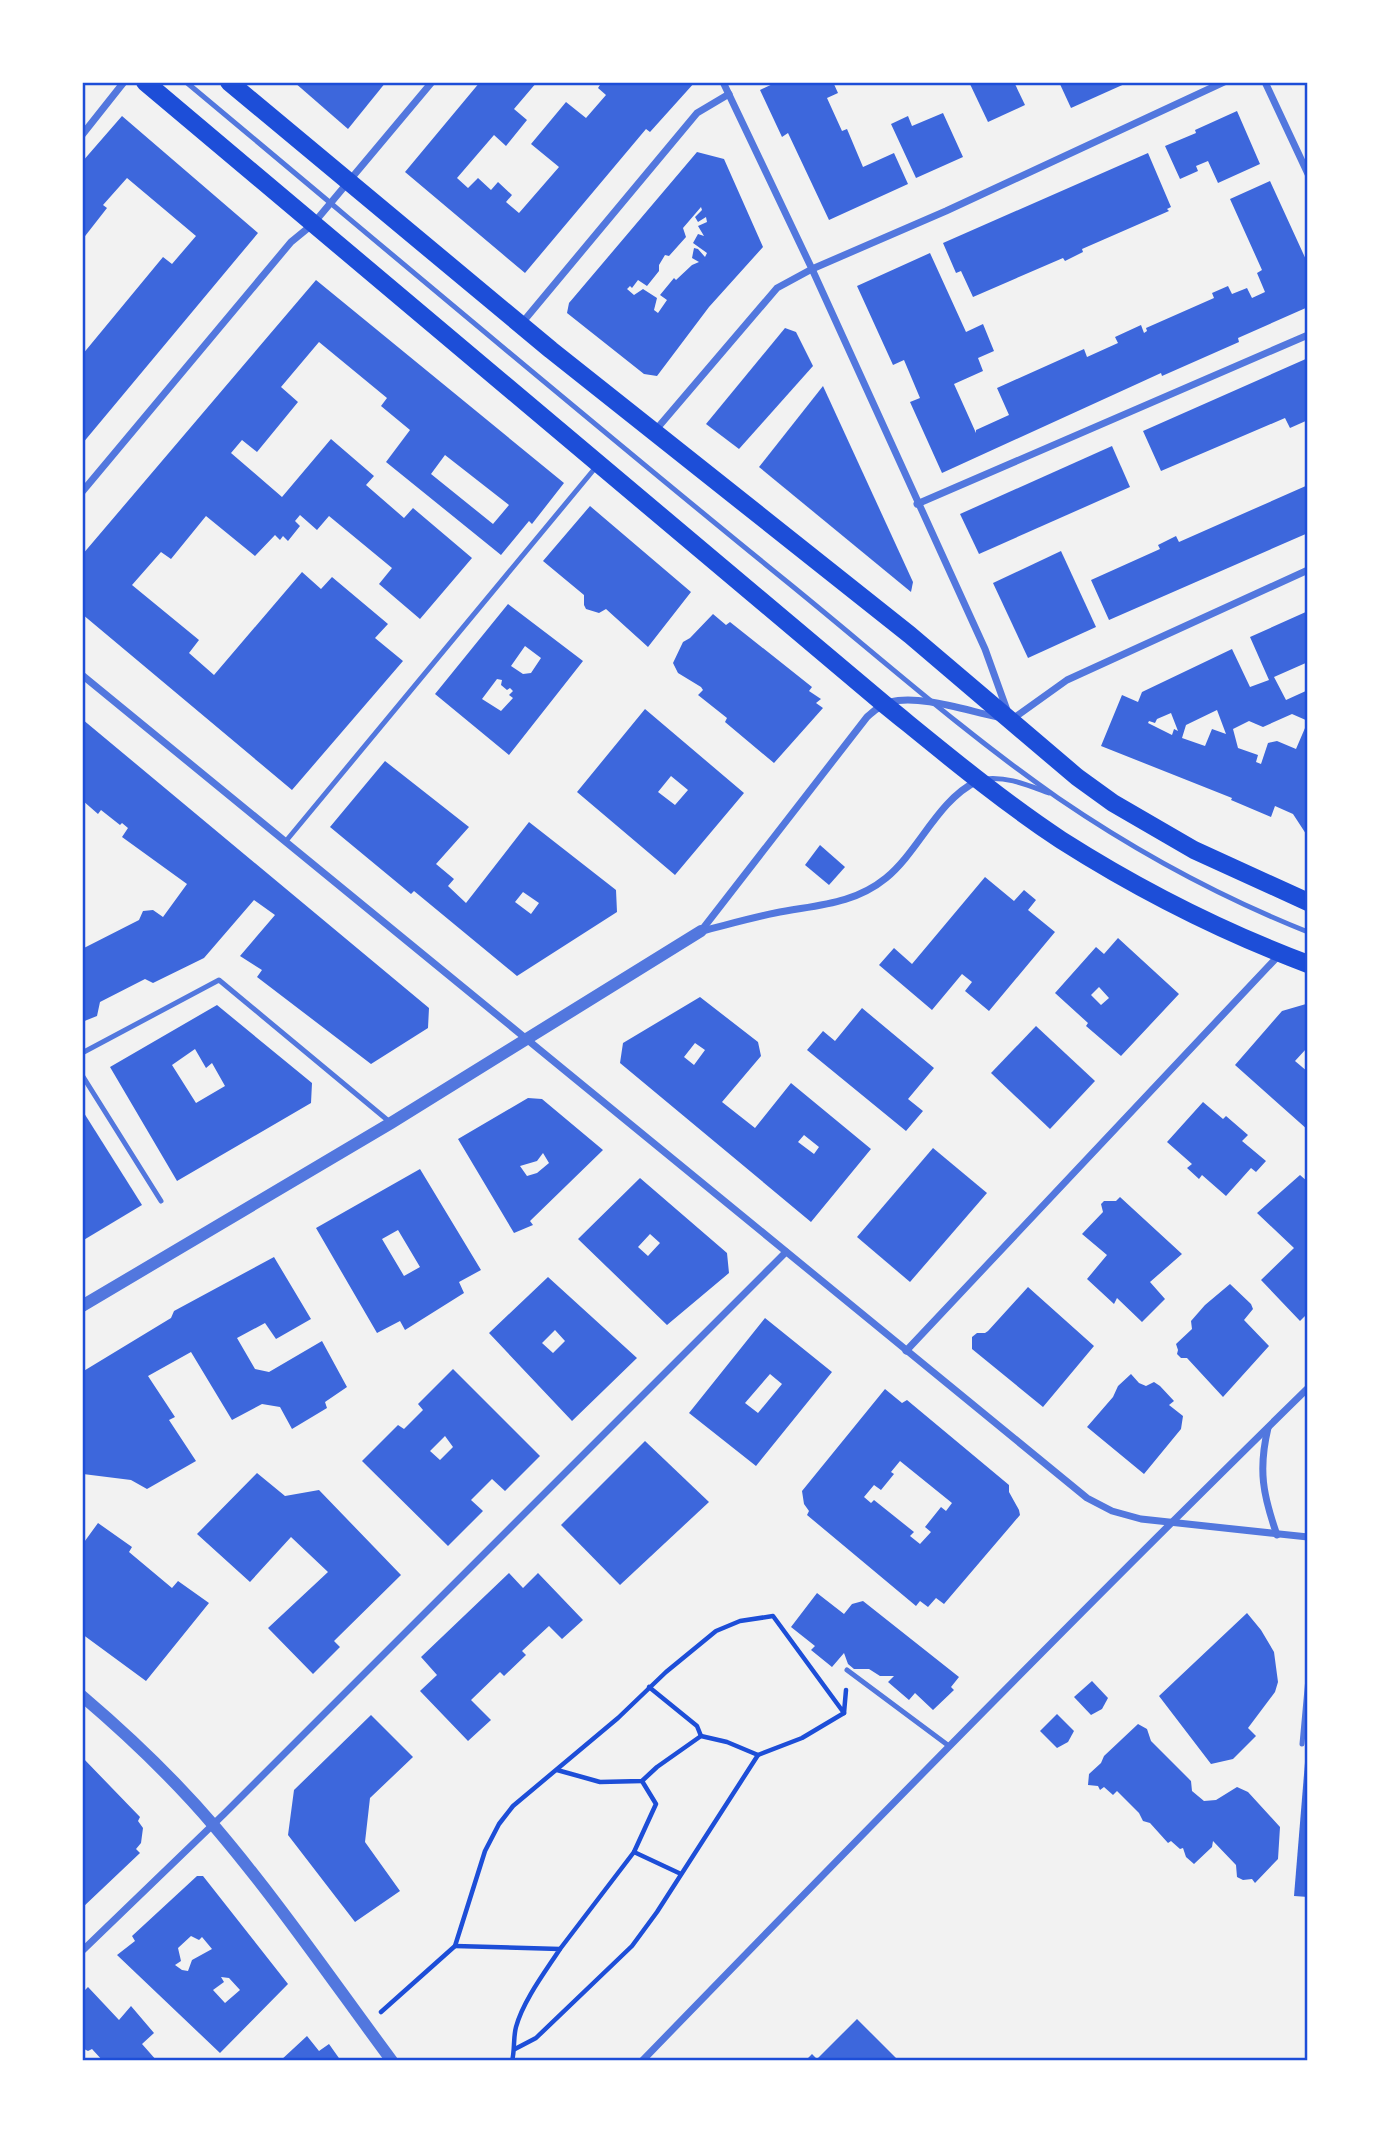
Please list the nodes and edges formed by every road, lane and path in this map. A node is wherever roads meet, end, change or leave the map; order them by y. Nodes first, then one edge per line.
1 (124, 82) edge
2 (145, 82) edge
3 (186, 82) edge
4 (229, 82) edge
5 (432, 82) edge
6 (723, 82) edge
7 (1224, 82) edge
8 (1265, 82) edge
9 (729, 94) junction
10 (82, 135) edge
11 (1308, 174) edge
12 (349, 183) junction
13 (332, 202) junction
14 (313, 224) junction
15 (813, 269) junction
16 (521, 325) junction
17 (1308, 335) edge
18 (654, 433) junction
19 (599, 463) junction
20 (82, 492) edge
21 (917, 504) junction
22 (1308, 570) edge
23 (82, 675) edge
24 (884, 704) junction
25 (936, 705) junction
26 (1010, 720) junction
27 (978, 780) junction
28 (1055, 795) junction
29 (286, 841) junction
30 (1308, 901) edge
31 (701, 931) junction
32 (1308, 932) edge
33 (1280, 954) junction
34 (1308, 964) edge
35 (527, 1039) junction
36 (82, 1053) edge
37 (82, 1075) edge
38 (391, 1123) junction
39 (160, 1202) dead end
40 (786, 1252) junction
41 (82, 1306) edge
42 (906, 1351) junction
43 (1308, 1388) edge
44 (1268, 1427) junction
45 (1170, 1523) junction
46 (1277, 1535) junction
47 (1308, 1537) edge
48 (847, 1670) joint
49 (1308, 1678) edge
50 (649, 1687) junction
51 (82, 1696) edge
52 (844, 1713) junction
53 (701, 1736) junction
54 (1302, 1744) dead end
55 (950, 1746) junction
56 (758, 1755) junction
57 (556, 1769) junction
58 (642, 1781) junction
59 (213, 1825) junction
60 (634, 1852) junction
61 (681, 1874) junction
62 (455, 1946) junction
63 (560, 1949) junction
64 (82, 1951) edge
65 (366, 2026) junction
66 (515, 2049) junction
67 (392, 2061) edge
68 (512, 2061) edge
69 (642, 2061) edge

1 - 10 street
2 - 14 main road
3 - 13 lane
4 - 12 main road
5 - 12 street
6 - 9 street
7 - 15 street
8 - 11 street
9 - 15 street
9 - 16 street
12 - 13 street
12 - 16 main road
13 - 14 street
13 - 25 lane
14 - 19 main road
14 - 20 street
15 - 18 street
15 - 21 street
16 - 18 main road
17 - 21 street
18 - 26 main road
19 - 24 main road
19 - 29 lane
21 - 26 street
22 - 26 street
23 - 29 street
24 - 25 street
24 - 27 main road
24 - 31 street
25 - 26 street
25 - 28 lane
26 - 30 main road
27 - 28 lane
27 - 31 street
27 - 33 main road
28 - 32 lane
29 - 35 street
31 - 35 street
33 - 34 main road
33 - 42 street
35 - 38 street
35 - 40 street
36 - 38 lane
37 - 39 lane
38 - 41 street
40 - 42 street
40 - 59 street
42 - 45 street
43 - 44 street
44 - 45 street
44 - 46 street
45 - 46 street
45 - 55 street
46 - 47 street
48 - 52 path
48 - 55 lane
49 - 54 lane
50 - 52 path
50 - 53 path
50 - 57 path
51 - 59 street
52 - 56 path
53 - 56 path
53 - 58 path
55 - 69 street
56 - 61 path
57 - 58 path
57 - 62 path
58 - 60 path
59 - 64 street
59 - 65 street
60 - 61 path
60 - 63 path
61 - 66 path
62 - 63 path
62 - 65 path
63 - 66 path
65 - 67 street
66 - 68 path

